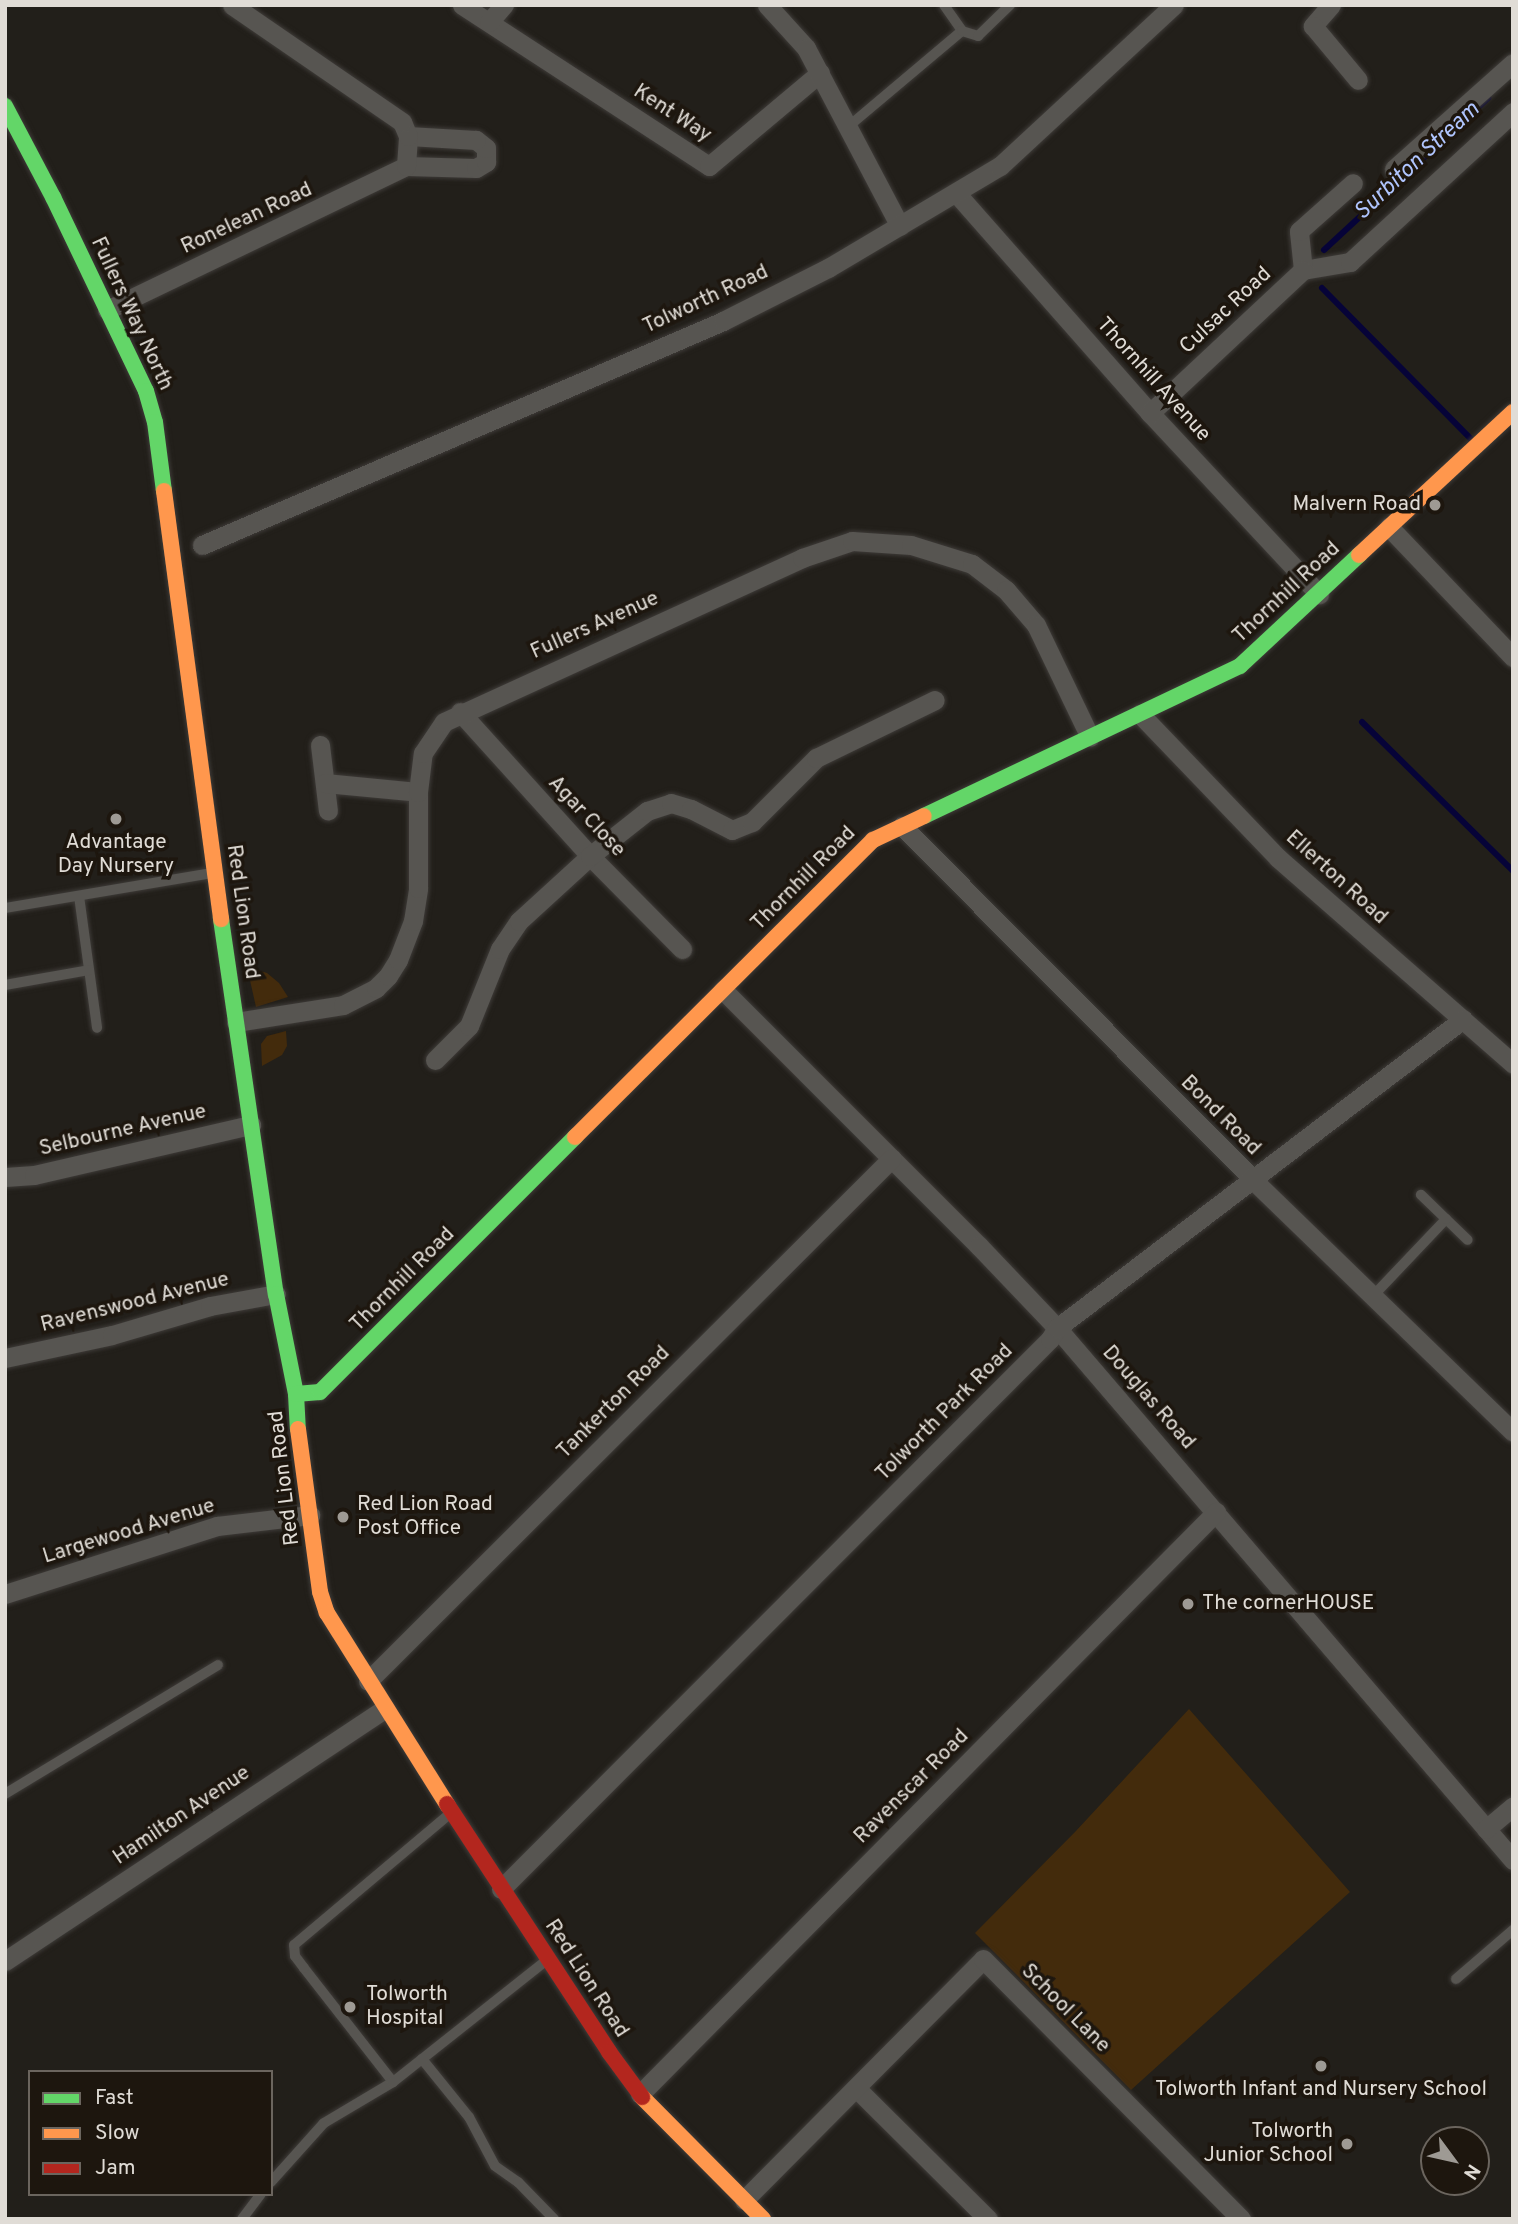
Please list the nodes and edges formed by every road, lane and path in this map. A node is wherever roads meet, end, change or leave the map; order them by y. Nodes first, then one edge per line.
1 (232, 5) edge
2 (462, 5) edge
3 (504, 5) edge
4 (767, 5) edge
5 (944, 5) edge
6 (1010, 5) edge
7 (1174, 5) edge
8 (1331, 5) edge
9 (489, 22) junction
10 (962, 31) junction
11 (1513, 63) edge
12 (820, 73) junction
13 (1358, 80) dead end
14 (5, 106) edge
15 (1513, 112) edge
16 (849, 126) junction
17 (408, 136) junction
18 (406, 166) junction
19 (1394, 169) dead end
20 (1353, 183) dead end
21 (957, 194) junction
22 (900, 226) junction
23 (1303, 270) junction
24 (107, 310) junction
25 (1513, 412) edge
26 (1150, 413) junction
27 (1389, 527) junction
28 (202, 545) dead end
29 (173, 554) joint
30 (1319, 594) junction
31 (1513, 657) edge
32 (934, 700) dead end
33 (460, 712) junction
34 (1140, 715) junction
35 (1090, 737) junction
36 (320, 745) dead end
37 (325, 783) junction
38 (418, 792) junction
39 (328, 811) dead end
40 (902, 826) junction
41 (590, 856) junction
42 (214, 873) junction
43 (79, 896) junction
44 (5, 908) edge
45 (682, 949) dead end
46 (89, 970) junction
47 (5, 985) edge
48 (723, 990) junction
49 (1463, 1019) junction
50 (236, 1022) junction
51 (97, 1028) dead end
52 (435, 1060) dead end
53 (1513, 1064) edge
54 (251, 1125) junction
55 (892, 1157) junction
56 (5, 1177) edge
57 (1251, 1179) junction
58 (1421, 1195) dead end
59 (1446, 1219) junction
60 (1468, 1240) dead end
61 (276, 1294) junction
62 (1373, 1296) junction
63 (1057, 1328) junction
64 (5, 1358) edge
65 (296, 1394) junction
66 (1513, 1432) edge
67 (1216, 1512) junction
68 (310, 1515) junction
69 (5, 1594) edge
70 (218, 1665) dead end
71 (368, 1681) junction
72 (385, 1709) junction
73 (5, 1794) edge
74 (1513, 1806) edge
75 (452, 1812) junction
76 (1486, 1829) junction
77 (1513, 1860) edge
78 (501, 1889) junction
79 (1513, 1930) edge
80 (548, 1959) junction
81 (5, 1961) edge
82 (1456, 1979) dead end
83 (422, 2059) junction
84 (393, 2082) junction
85 (856, 2088) junction
86 (640, 2094) junction
87 (273, 2180) edge
88 (259, 2196) edge
89 (744, 2200) junction
90 (242, 2219) edge
91 (554, 2219) edge
92 (763, 2219) edge
93 (988, 2219) edge
94 (1241, 2219) edge

1 - 17 street
2 - 9 street, Kent Way
3 - 9 street
4 - 12 street
5 - 10 lane
6 - 10 lane
7 - 21 street, Tolworth Road
8 - 13 street
9 - 12 street, Kent Way
10 - 16 lane
11 - 19 street
12 - 16 street
14 - 24 street, Fullers Way North
15 - 23 street
16 - 22 street
17 - 18 street
17 - 18 street, Ronelean Road
18 - 24 street, Ronelean Road
20 - 23 street
21 - 22 street, Tolworth Road
21 - 26 street, Thornhill Avenue
22 - 28 street, Tolworth Road
23 - 26 street, Culsac Road
24 - 29 street, Fullers Way North
25 - 27 street, Thornhill Road
26 - 30 street, Thornhill Avenue
27 - 30 street, Thornhill Road
27 - 31 street
29 - 42 street, Red Lion Road
30 - 34 street, Thornhill Road
32 - 41 street
33 - 35 street, Fullers Avenue
33 - 38 street, Fullers Avenue
33 - 41 street, Agar Close
34 - 35 street, Thornhill Road
34 - 49 street, Ellerton Road
35 - 40 street, Thornhill Road
36 - 37 street
37 - 38 street
37 - 39 street
38 - 50 street, Fullers Avenue
40 - 48 street, Thornhill Road
40 - 57 street, Bond Road
41 - 45 street, Agar Close
41 - 52 street
42 - 43 lane
42 - 50 street, Red Lion Road
43 - 44 lane
43 - 46 lane
46 - 47 lane
46 - 51 lane
48 - 55 street, Douglas Road
48 - 65 street, Thornhill Road
49 - 53 street, Ellerton Road
49 - 57 street, Tolworth Park Road
50 - 54 street, Red Lion Road
54 - 56 street, Selbourne Avenue
54 - 61 street, Red Lion Road
55 - 63 street, Douglas Road
55 - 71 street, Tankerton Road
57 - 62 street, Bond Road
57 - 63 street, Tolworth Park Road
58 - 59 lane
59 - 60 lane
59 - 62 lane
61 - 64 street, Ravenswood Avenue
61 - 65 street, Red Lion Road
62 - 66 street, Bond Road
63 - 67 street, Douglas Road
63 - 78 street, Tolworth Park Road
65 - 68 street, Red Lion Road
67 - 76 street, Douglas Road
67 - 86 street, Ravenscar Road
68 - 69 street, Largewood Avenue
68 - 71 street, Red Lion Road
70 - 73 lane
71 - 72 street, Red Lion Road
72 - 75 street, Red Lion Road
72 - 81 street, Hamilton Avenue
74 - 76 street
75 - 78 street, Red Lion Road
75 - 84 lane
76 - 77 street, Douglas Road
78 - 80 street, Red Lion Road
79 - 82 lane
80 - 83 lane
80 - 86 street, Red Lion Road
83 - 84 lane
83 - 91 lane
84 - 87 lane
85 - 89 street, School Lane
85 - 93 street
85 - 94 street, School Lane
86 - 89 street, Red Lion Road
88 - 90 lane
89 - 92 street, Red Lion Road

